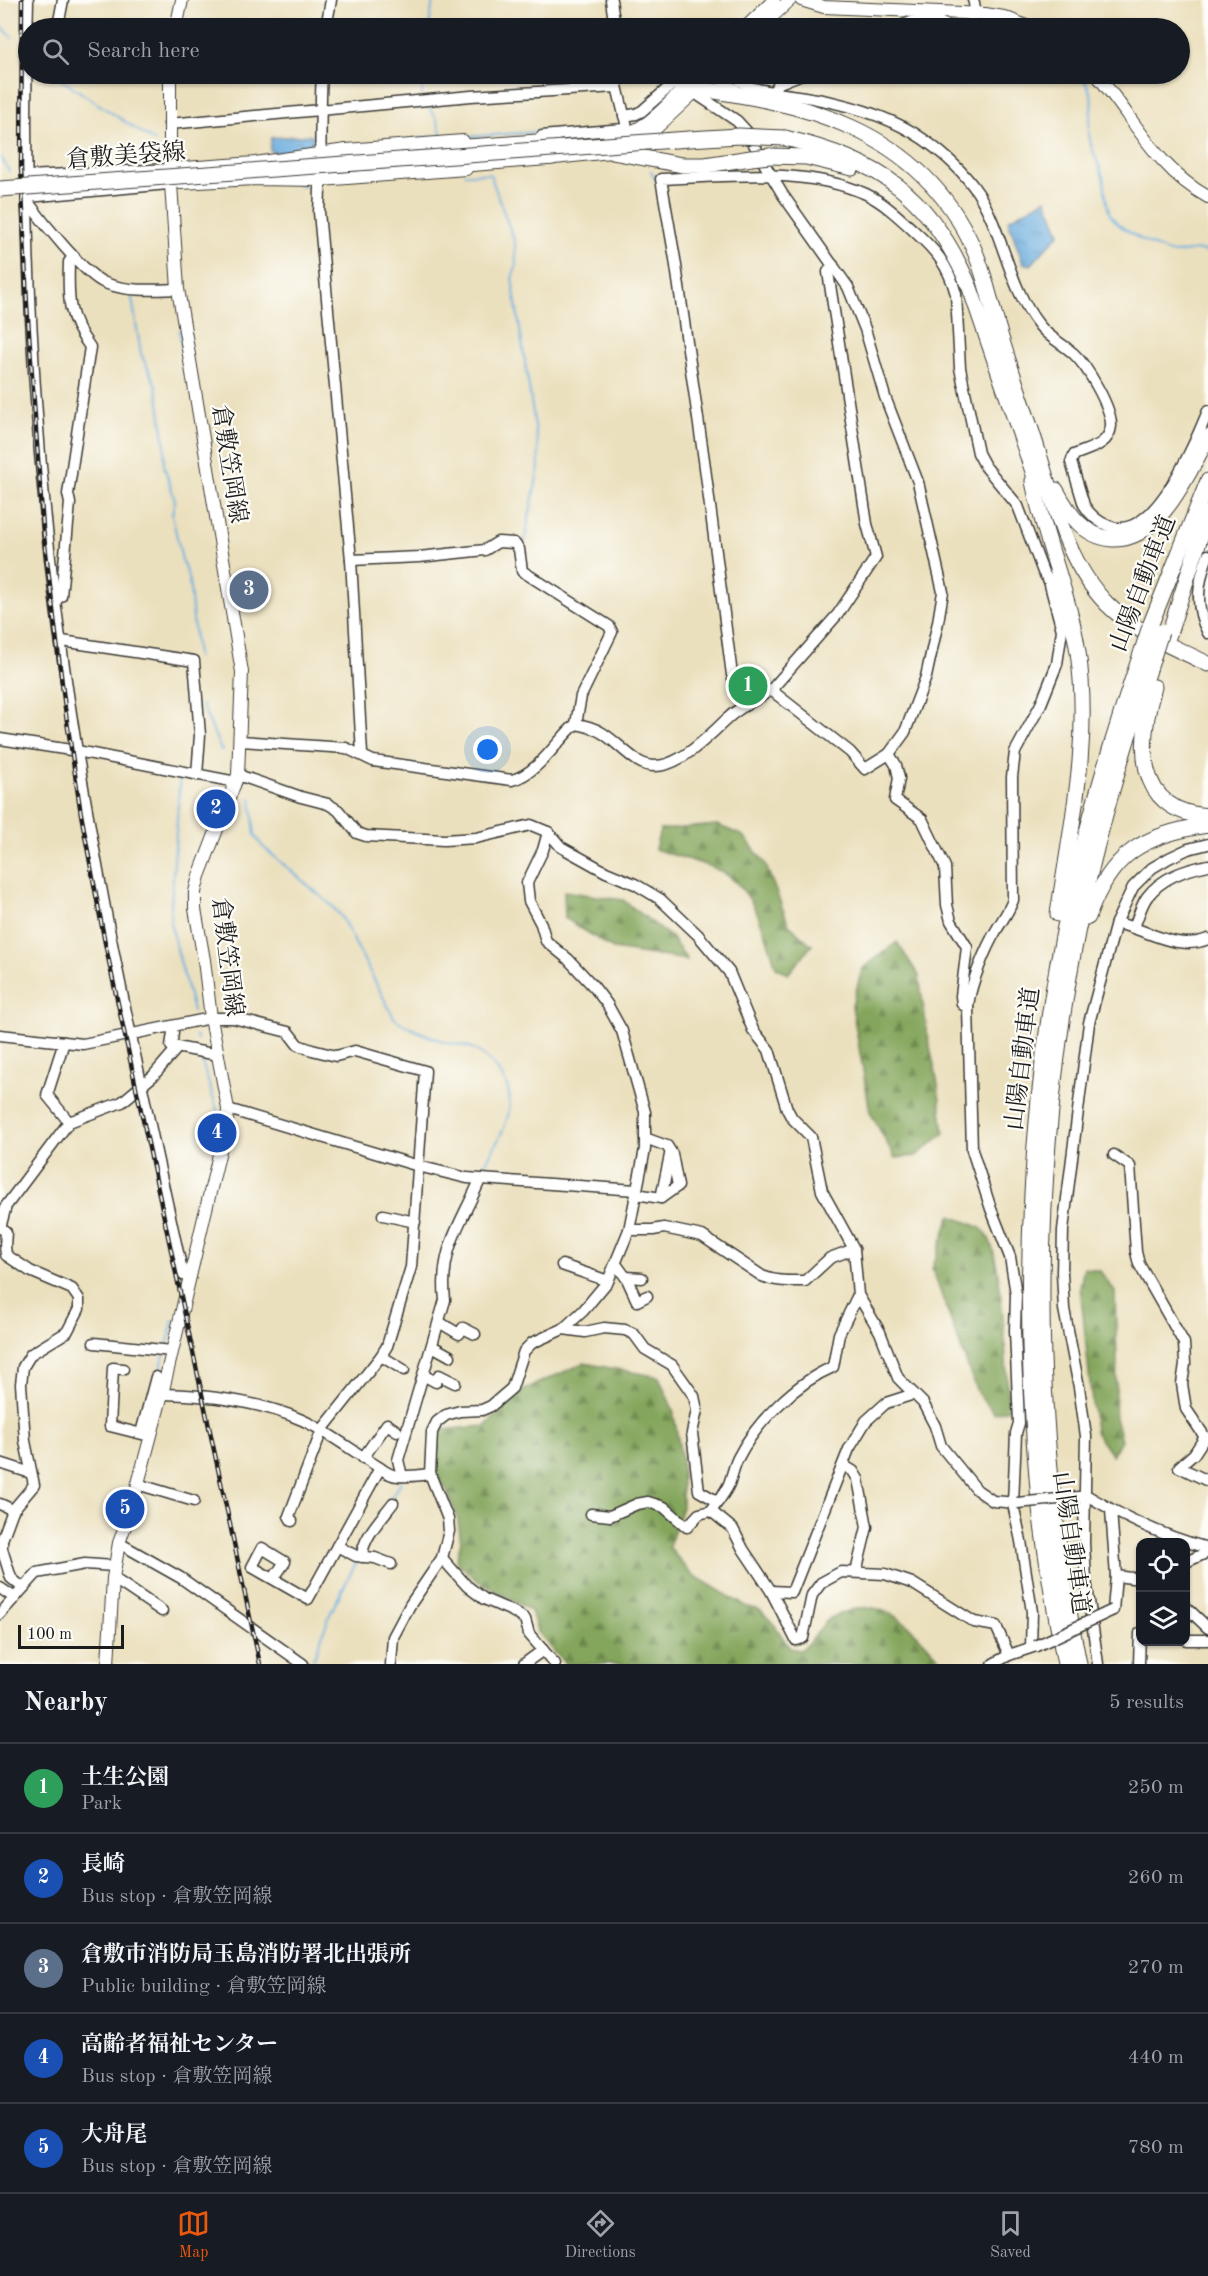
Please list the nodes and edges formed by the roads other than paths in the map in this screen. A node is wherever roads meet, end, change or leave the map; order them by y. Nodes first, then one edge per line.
1 (28, 0) edge
2 (63, 0) edge
3 (182, 0) edge
4 (330, 0) edge
5 (612, 0) edge
6 (774, 0) edge
7 (790, 0) edge
8 (801, 0) edge
9 (974, 0) edge
10 (973, 13) junction
11 (28, 18) edge
12 (59, 18) edge
13 (178, 18) edge
14 (327, 18) edge
15 (614, 18) edge
16 (755, 18) edge
17 (771, 18) edge
18 (971, 18) edge
19 (1006, 18) edge
20 (28, 84) edge
21 (170, 84) edge
22 (321, 84) edge
23 (616, 84) edge
24 (725, 84) edge
25 (745, 84) edge
26 (778, 84) edge
27 (1103, 84) edge
28 (690, 85) edge
29 (616, 87) junction
30 (772, 92) junction
31 (740, 95) junction
32 (320, 108) junction
33 (627, 116) junction
34 (169, 124) junction
35 (637, 131) junction
36 (519, 137) junction
37 (784, 138) junction
38 (633, 147) junction
39 (321, 149) junction
40 (553, 149) junction
41 (612, 152) junction
42 (645, 159) junction
43 (170, 169) junction
44 (256, 170) junction
45 (28, 176) junction
46 (768, 176) junction
47 (321, 180) junction
48 (171, 184) junction
49 (0, 189) edge
50 (1208, 197) edge
51 (28, 200) junction
52 (932, 220) junction
53 (72, 258) junction
54 (833, 265) junction
55 (174, 289) junction
56 (998, 330) junction
57 (1208, 411) edge
58 (1208, 436) edge
59 (1033, 454) junction
60 (1208, 481) edge
61 (1208, 513) edge
62 (1208, 555) edge
63 (351, 560) junction
64 (56, 600) junction
65 (1160, 632) junction
66 (1208, 633) edge
67 (62, 641) junction
68 (1152, 656) junction
69 (1208, 664) edge
70 (1208, 673) edge
71 (771, 690) junction
72 (745, 703) junction
73 (576, 724) junction
74 (0, 740) edge
75 (241, 741) junction
76 (77, 751) junction
77 (362, 754) junction
78 (889, 754) junction
79 (197, 774) junction
80 (237, 779) junction
81 (1208, 816) edge
82 (1208, 825) edge
83 (548, 832) junction
84 (1208, 844) edge
85 (1208, 865) edge
86 (1116, 923) junction
87 (1134, 927) junction
88 (1208, 939) edge
89 (1069, 977) junction
90 (968, 1008) junction
91 (211, 1018) junction
92 (171, 1027) junction
93 (0, 1035) edge
94 (132, 1035) junction
95 (64, 1042) junction
96 (178, 1047) junction
97 (218, 1054) junction
98 (1042, 1081) junction
99 (141, 1086) junction
100 (228, 1109) junction
101 (69, 1122) junction
102 (645, 1138) junction
103 (1114, 1155) dead end
104 (420, 1166) junction
105 (477, 1180) junction
106 (636, 1192) junction
107 (383, 1215) dead end
108 (415, 1222) junction
109 (0, 1227) edge
110 (629, 1230) junction
111 (854, 1249) junction
112 (616, 1264) junction
113 (562, 1265) dead end
114 (190, 1277) junction
115 (626, 1277) junction
116 (642, 1278) dead end
117 (608, 1281) junction
118 (858, 1295) junction
119 (647, 1296) dead end
120 (439, 1322) junction
121 (563, 1329) junction
122 (475, 1334) dead end
123 (94, 1343) dead end
124 (432, 1346) junction
125 (168, 1350) junction
126 (381, 1356) junction
127 (450, 1356) dead end
128 (123, 1369) dead end
129 (404, 1369) dead end
130 (423, 1375) junction
131 (156, 1377) dead end
132 (455, 1383) dead end
133 (162, 1394) junction
134 (914, 1394) junction
135 (321, 1430) junction
136 (397, 1431) dead end
137 (145, 1434) junction
138 (363, 1458) junction
139 (0, 1463) edge
140 (843, 1465) junction
141 (380, 1468) junction
142 (31, 1473) junction
143 (430, 1474) junction
144 (399, 1476) junction
145 (1208, 1480) edge
146 (137, 1484) junction
147 (1082, 1496) junction
148 (194, 1502) dead end
149 (393, 1503) dead end
150 (1015, 1503) junction
151 (0, 1504) edge
152 (714, 1506) junction
153 (13, 1510) junction
154 (1111, 1510) junction
155 (591, 1514) dead end
156 (292, 1521) dead end
157 (119, 1543) junction
158 (337, 1546) junction
159 (1208, 1550) edge
160 (359, 1557) junction
161 (442, 1558) junction
162 (1190, 1559) edge
163 (391, 1564) dead end
164 (114, 1572) junction
165 (856, 1572) junction
166 (1116, 1576) junction
167 (1136, 1578) edge
168 (273, 1579) dead end
169 (0, 1588) edge
170 (23, 1588) junction
171 (771, 1591) junction
172 (15, 1598) junction
173 (162, 1611) dead end
174 (1190, 1612) edge
175 (0, 1614) edge
176 (1208, 1628) edge
177 (1190, 1640) edge
178 (1208, 1640) edge
179 (1033, 1646) junction
180 (1140, 1646) edge
181 (543, 1650) junction
182 (1009, 1655) junction
183 (108, 1664) edge
184 (303, 1664) edge
185 (391, 1664) edge
186 (524, 1664) edge
187 (555, 1664) edge
188 (993, 1664) edge
189 (1065, 1664) edge
190 (1079, 1664) edge
191 (1098, 1664) edge
192 (1139, 1664) edge

1 - 11 street
2 - 12 street
3 - 13 main road
4 - 14 street
5 - 15 street
6 - 16 main road
7 - 17 main road
8 - 10 main road
9 - 10 street
10 - 18 street
10 - 19 main road
20 - 45 street
21 - 34 main road, 倉敷笠岡線
22 - 32 street
23 - 29 street
24 - 31 highway
25 - 30 street
26 - 30 street
27 - 50 main road
28 - 31 highway
28 - 33 street
28 - 35 main road
28 - 38 main road
28 - 46 street
29 - 32 street
29 - 33 street
30 - 57 street
31 - 56 highway
32 - 34 street
32 - 39 street
33 - 36 street
34 - 43 main road, 倉敷笠岡線
35 - 38 highway
35 - 40 main road
36 - 39 main road
36 - 40 main road
37 - 44 highway, bridge
37 - 52 highway
37 - 56 highway
38 - 41 main road
38 - 42 highway
39 - 43 main road
39 - 47 street
40 - 41 main road
40 - 44 highway, bridge
40 - 44 highway, bridge
40 - 47 main road
41 - 42 highway
42 - 52 highway, bridge
43 - 45 street
43 - 48 main road, 倉敷笠岡線
44 - 49 highway, 倉敷美袋線, bridge
45 - 51 street
46 - 54 street
46 - 72 street
46 - 90 street
47 - 48 main road
47 - 63 street
48 - 51 street
48 - 55 main road, 倉敷笠岡線
51 - 53 street
51 - 64 street
52 - 59 highway
53 - 55 street
53 - 64 street
54 - 71 street
54 - 78 street
55 - 75 main road, 倉敷笠岡線
56 - 59 highway
58 - 59 highway
59 - 69 highway
59 - 70 highway
59 - 98 highway
60 - 65 highway, 山陽自動車道
61 - 65 highway
62 - 66 street
63 - 73 street
63 - 77 street
64 - 67 street
65 - 68 highway
65 - 68 highway, 山陽自動車道, bridge
67 - 76 street
67 - 79 street
68 - 81 highway
68 - 89 highway, 山陽自動車道
68 - 98 highway, 山陽自動車道
71 - 72 street
71 - 78 street
72 - 73 street
73 - 77 street
74 - 76 street
75 - 77 street
75 - 80 main road, 倉敷笠岡線
76 - 79 street
76 - 94 street
78 - 90 street
79 - 80 street
80 - 83 street
80 - 91 main road, 倉敷笠岡線
82 - 89 highway
83 - 102 street
83 - 111 street
84 - 86 street
85 - 87 street
86 - 87 street
86 - 147 street
87 - 88 street
89 - 190 highway, 山陽自動車道
90 - 150 street
91 - 92 street
91 - 97 main road, 倉敷笠岡線
91 - 104 street
92 - 94 street
92 - 96 street
93 - 95 street
94 - 95 street
94 - 99 street
95 - 101 street
96 - 97 street
96 - 99 street
97 - 100 main road, 倉敷笠岡線
98 - 189 highway, 山陽自動車道
99 - 101 street
99 - 114 street
100 - 104 street
100 - 114 main road, 倉敷笠岡線
101 - 109 street
102 - 106 street
102 - 106 street
103 - 145 street
104 - 105 street
104 - 108 street
105 - 106 street
105 - 120 street
106 - 110 street
107 - 108 street
108 - 126 street
109 - 142 street
110 - 111 street
110 - 112 street
111 - 118 street
112 - 115 street
112 - 117 street
113 - 117 street
114 - 125 main road, 倉敷笠岡線
115 - 116 street
115 - 119 street
117 - 121 street
118 - 134 street
118 - 152 street
120 - 122 street
120 - 124 street
121 - 143 street
121 - 152 street
123 - 125 street
124 - 127 street
124 - 130 street
125 - 133 main road, 倉敷笠岡線
126 - 129 street
126 - 135 street
128 - 137 street
130 - 132 street
130 - 144 street
131 - 137 street
133 - 135 street
133 - 137 main road, 倉敷笠岡線
134 - 140 street
134 - 150 street
135 - 138 street
135 - 156 street
136 - 138 street
137 - 146 main road, 倉敷笠岡線
138 - 141 street
139 - 142 street
140 - 165 street
140 - 171 street
141 - 144 street
141 - 158 street
142 - 153 street
143 - 144 street
143 - 161 street
146 - 148 street
146 - 157 main road, 倉敷笠岡線
147 - 150 street, bridge
147 - 154 street
147 - 191 street
149 - 160 street
150 - 179 street
151 - 153 street
152 - 155 street
152 - 171 street
153 - 170 street
154 - 159 street
154 - 166 street
157 - 164 main road, 倉敷笠岡線
157 - 184 street
158 - 160 street
158 - 168 street
159 - 162 street
160 - 163 street
161 - 181 street
161 - 185 street
164 - 170 street
164 - 173 street
164 - 183 main road, 倉敷笠岡線
165 - 171 street
165 - 182 street
166 - 167 street
166 - 179 street, bridge
169 - 172 street
170 - 172 street
172 - 175 street
174 - 176 street
177 - 178 street
179 - 182 street
180 - 192 street
181 - 186 street
181 - 187 street
182 - 188 street

